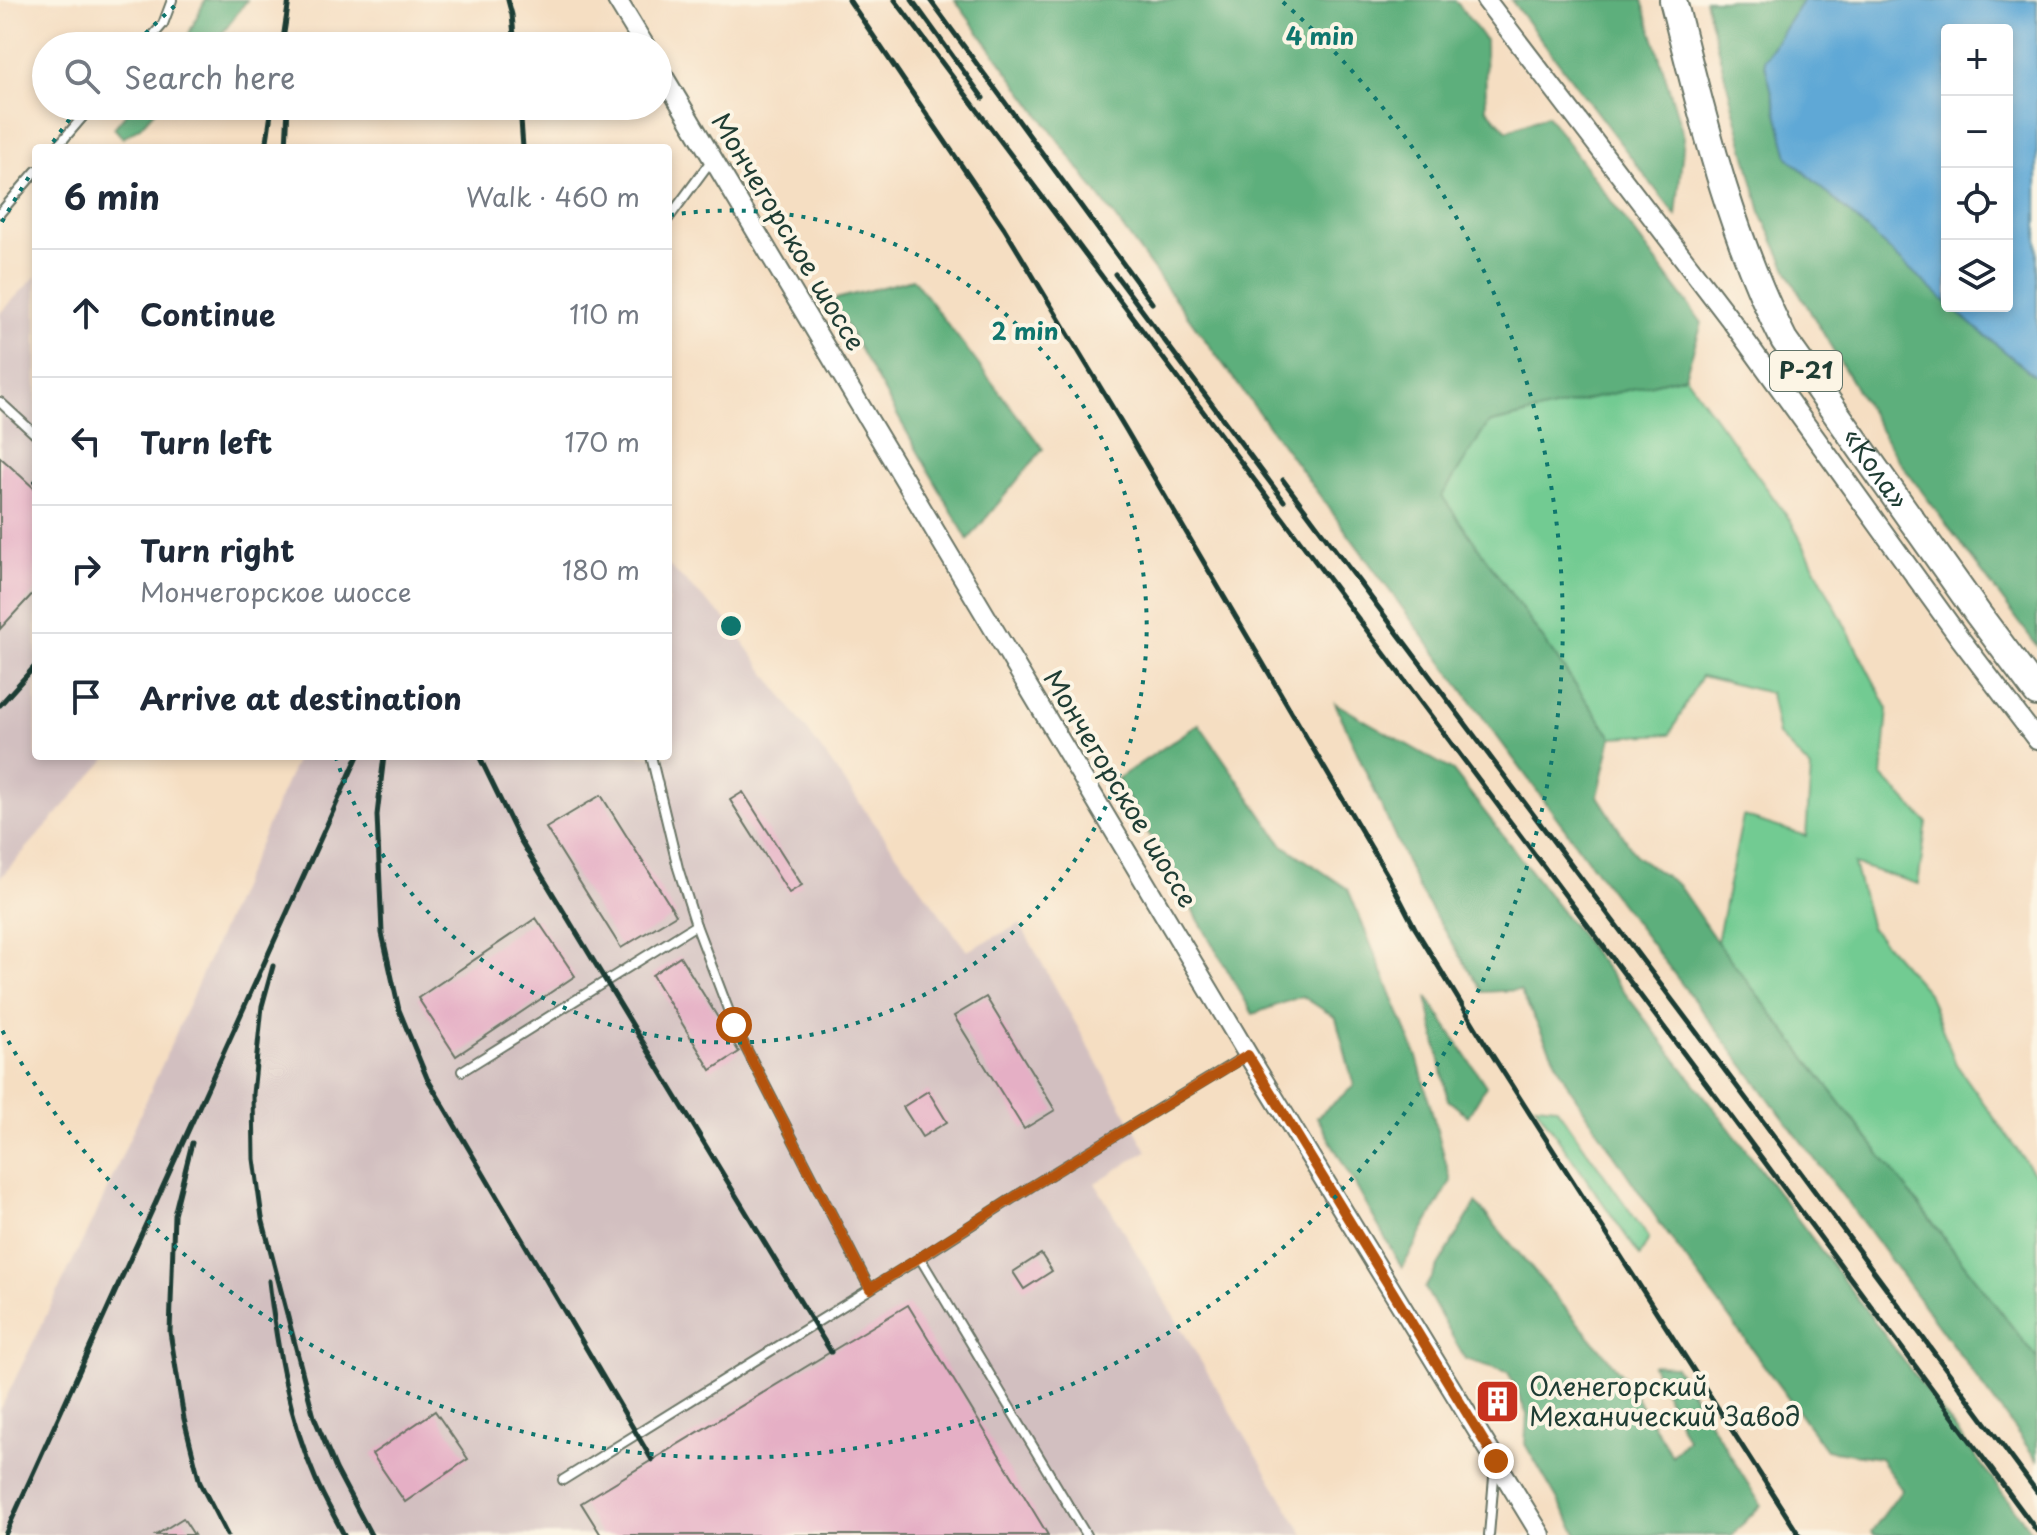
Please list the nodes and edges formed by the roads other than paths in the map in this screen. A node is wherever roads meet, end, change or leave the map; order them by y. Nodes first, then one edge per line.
1 (172, 0) edge
2 (617, 0) edge
3 (1486, 0) edge
4 (1673, 0) edge
5 (156, 32) edge
6 (636, 32) edge
7 (672, 90) edge
8 (80, 120) edge
9 (59, 144) edge
10 (713, 158) junction
11 (32, 176) edge
12 (680, 203) junction
13 (672, 206) edge
14 (0, 213) edge
15 (672, 214) edge
16 (0, 402) edge
17 (32, 431) edge
18 (2037, 693) edge
19 (2037, 740) edge
20 (652, 760) edge
21 (696, 925) junction
22 (1248, 1055) junction
23 (462, 1071) dead end
24 (920, 1258) junction
25 (870, 1289) junction
26 (1496, 1461) junction
27 (563, 1480) dead end
28 (1086, 1535) edge
29 (1489, 1535) edge
30 (1541, 1535) edge

1 - 5 lane
2 - 6 street
3 - 19 street
4 - 18 highway, «Кола» / Р-21
7 - 10 street, Мончегорское шоссе
8 - 9 lane
10 - 12 lane
10 - 22 street, Мончегорское шоссе
11 - 14 lane
12 - 13 lane
12 - 15 lane
16 - 17 lane
20 - 21 lane
21 - 23 lane
21 - 25 lane
22 - 24 lane
22 - 26 street, Мончегорское шоссе
24 - 25 lane
24 - 28 lane
25 - 27 lane
26 - 29 lane
26 - 30 street, Мончегорское шоссе

